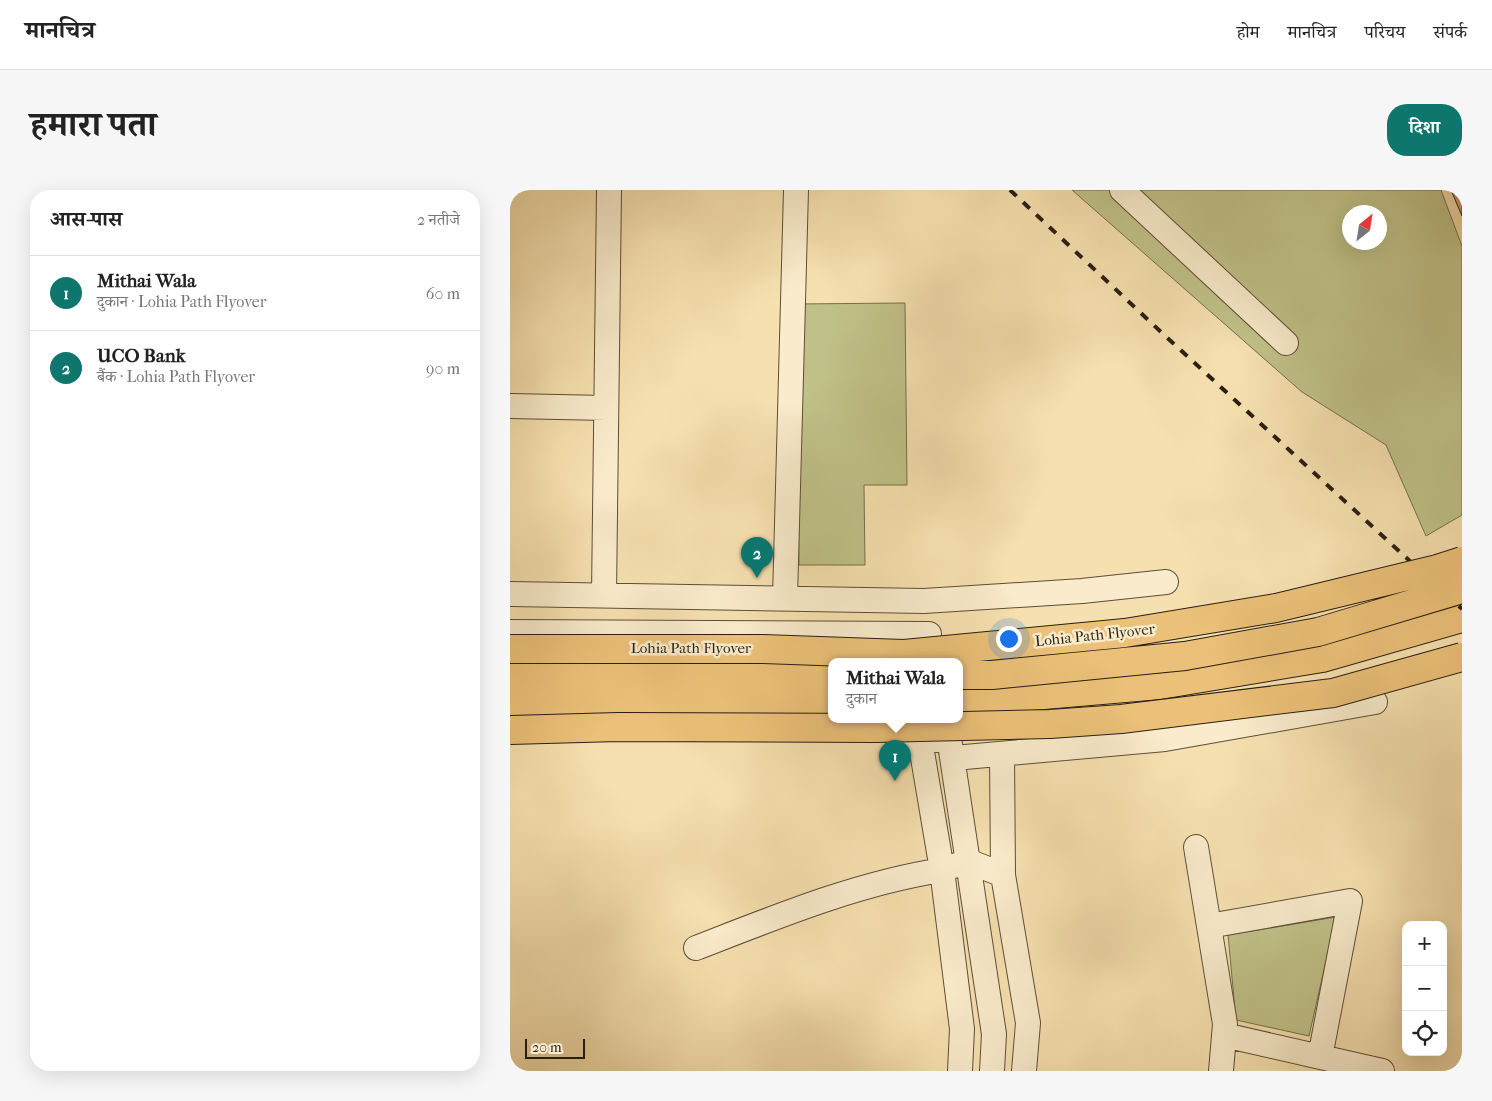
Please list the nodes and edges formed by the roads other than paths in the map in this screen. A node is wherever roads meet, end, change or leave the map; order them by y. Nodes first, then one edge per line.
1 (609, 190) edge
2 (796, 190) edge
3 (1122, 190) edge
4 (1286, 343) dead end
5 (510, 406) edge
6 (606, 408) junction
7 (1462, 561) edge
8 (1166, 582) dead end
9 (1462, 589) edge
10 (510, 594) edge
11 (604, 595) junction
12 (785, 598) junction
13 (924, 601) junction
14 (1462, 618) edge
15 (510, 632) edge
16 (929, 634) junction
17 (510, 649) edge
18 (1462, 656) edge
19 (933, 658) edge
20 (828, 675) edge
21 (963, 675) edge
22 (510, 677) edge
23 (636, 688) junction
24 (963, 699) edge
25 (828, 700) edge
26 (510, 701) edge
27 (1375, 702) dead end
28 (510, 730) edge
29 (510, 739) edge
30 (949, 739) edge
31 (920, 740) junction
32 (1002, 754) junction
33 (1196, 848) dead end
34 (968, 861) junction
35 (942, 870) junction
36 (1003, 875) junction
37 (1209, 926) junction
38 (696, 948) dead end
39 (1224, 1035) junction
40 (1320, 1057) junction
41 (960, 1071) edge
42 (992, 1071) edge
43 (1024, 1071) edge
44 (1221, 1071) edge
45 (1382, 1071) edge

1 - 6 street
2 - 12 street
3 - 4 street
5 - 6 street
6 - 11 street
7 - 17 main road, Lohia Path Flyover, bridge
8 - 13 street
9 - 21 main road, Lohia Path Flyover, bridge
10 - 11 street
11 - 12 street
12 - 13 street
13 - 16 street
14 - 24 main road
15 - 16 street
16 - 19 street
18 - 28 main road, bridge
20 - 23 main road, Lohia Path Flyover
22 - 23 main road, Lohia Path Flyover
23 - 25 main road, Lohia Path Flyover
23 - 26 main road, Lohia Path Flyover
27 - 32 street
29 - 31 street
30 - 31 street
30 - 32 street
30 - 34 street
31 - 35 street
32 - 36 street
33 - 37 street
34 - 35 street
34 - 36 street
34 - 42 street
35 - 38 street
35 - 41 street
36 - 43 street
37 - 39 street
37 - 40 street
39 - 40 street
39 - 44 street
40 - 45 street

